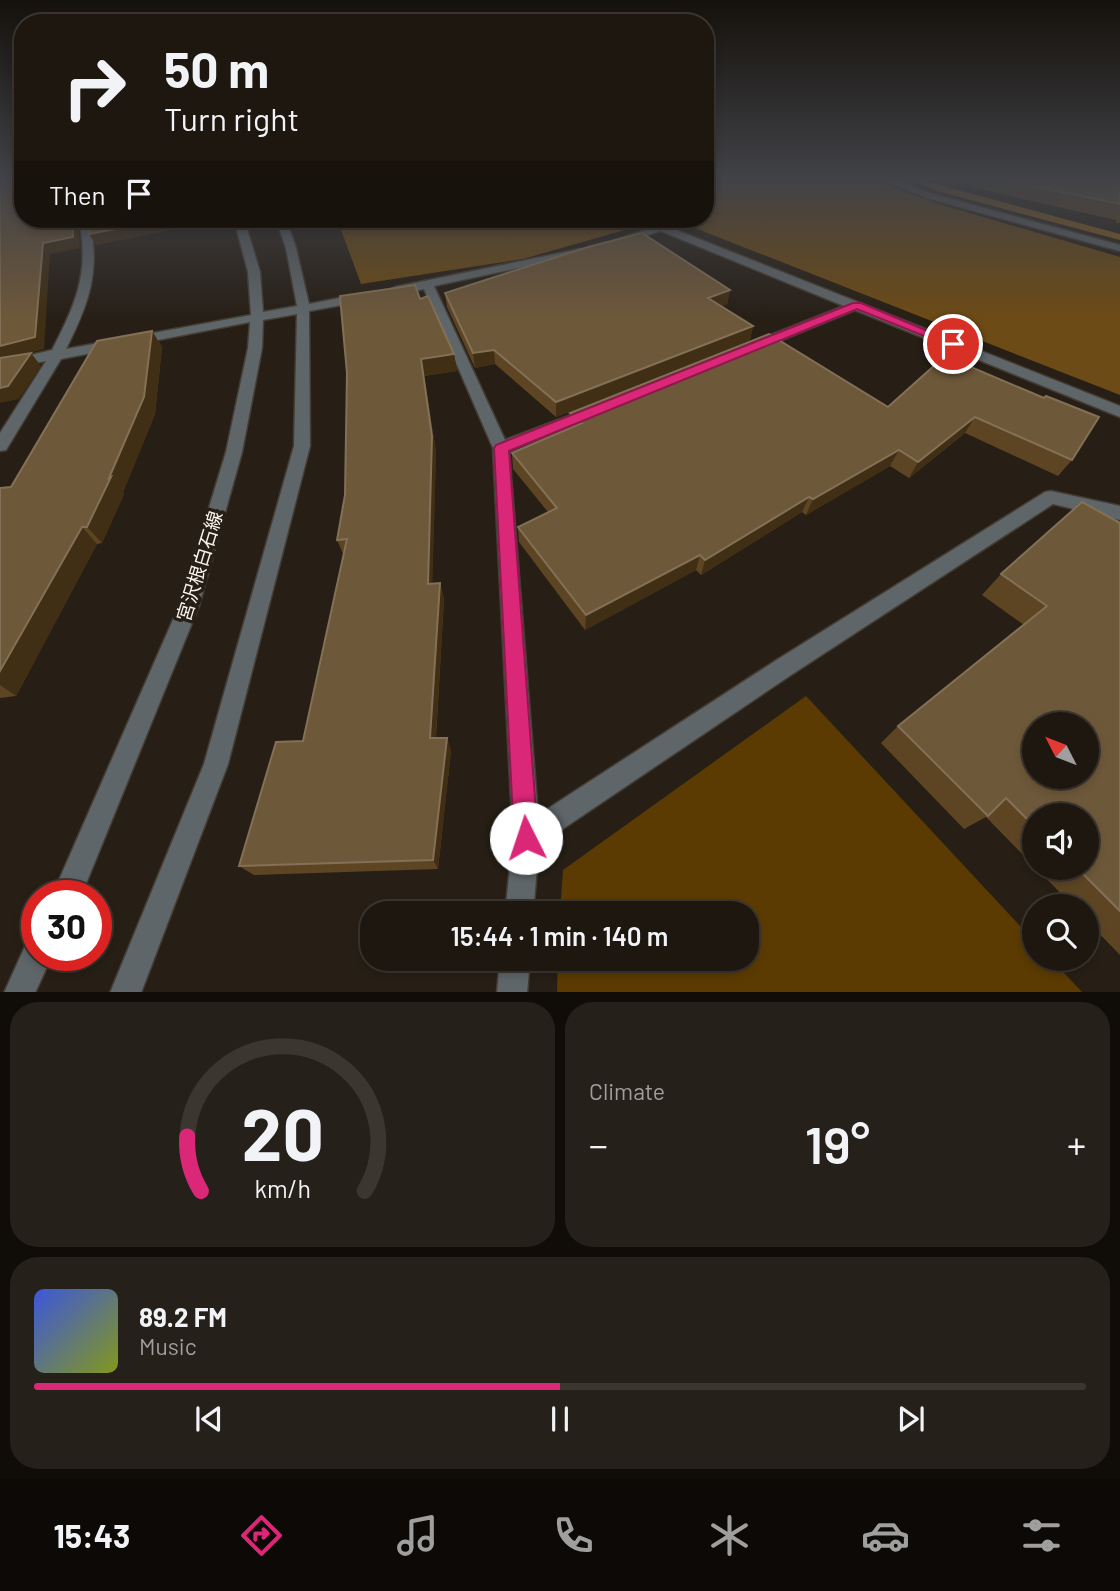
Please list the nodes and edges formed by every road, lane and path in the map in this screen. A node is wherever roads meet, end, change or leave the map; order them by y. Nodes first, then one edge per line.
1 (1041, 226) edge
2 (87, 228) edge
3 (242, 228) edge
4 (284, 228) edge
5 (1120, 248) edge
6 (428, 285) junction
7 (857, 305) junction
8 (303, 307) junction
9 (257, 317) junction
10 (743, 351) edge
11 (55, 356) junction
12 (0, 366) edge
13 (603, 407) edge
14 (1120, 412) edge
15 (0, 446) edge
16 (501, 448) junction
17 (1120, 513) edge
18 (526, 838) junction
19 (74, 880) edge
20 (520, 901) edge
21 (29, 971) edge
22 (514, 971) edge
23 (19, 992) edge
24 (125, 992) edge
25 (512, 992) edge

1 - 5 street
2 - 11 street
3 - 9 street, 宮沢根白石線
4 - 8 street
6 - 7 street
6 - 8 street
6 - 16 street
7 - 10 street
7 - 14 street
8 - 9 street
8 - 24 street
9 - 11 street
9 - 19 street, 宮沢根白石線
11 - 12 street
11 - 15 street
13 - 16 street
16 - 18 street
17 - 18 street
18 - 20 street
21 - 23 street
22 - 25 street

